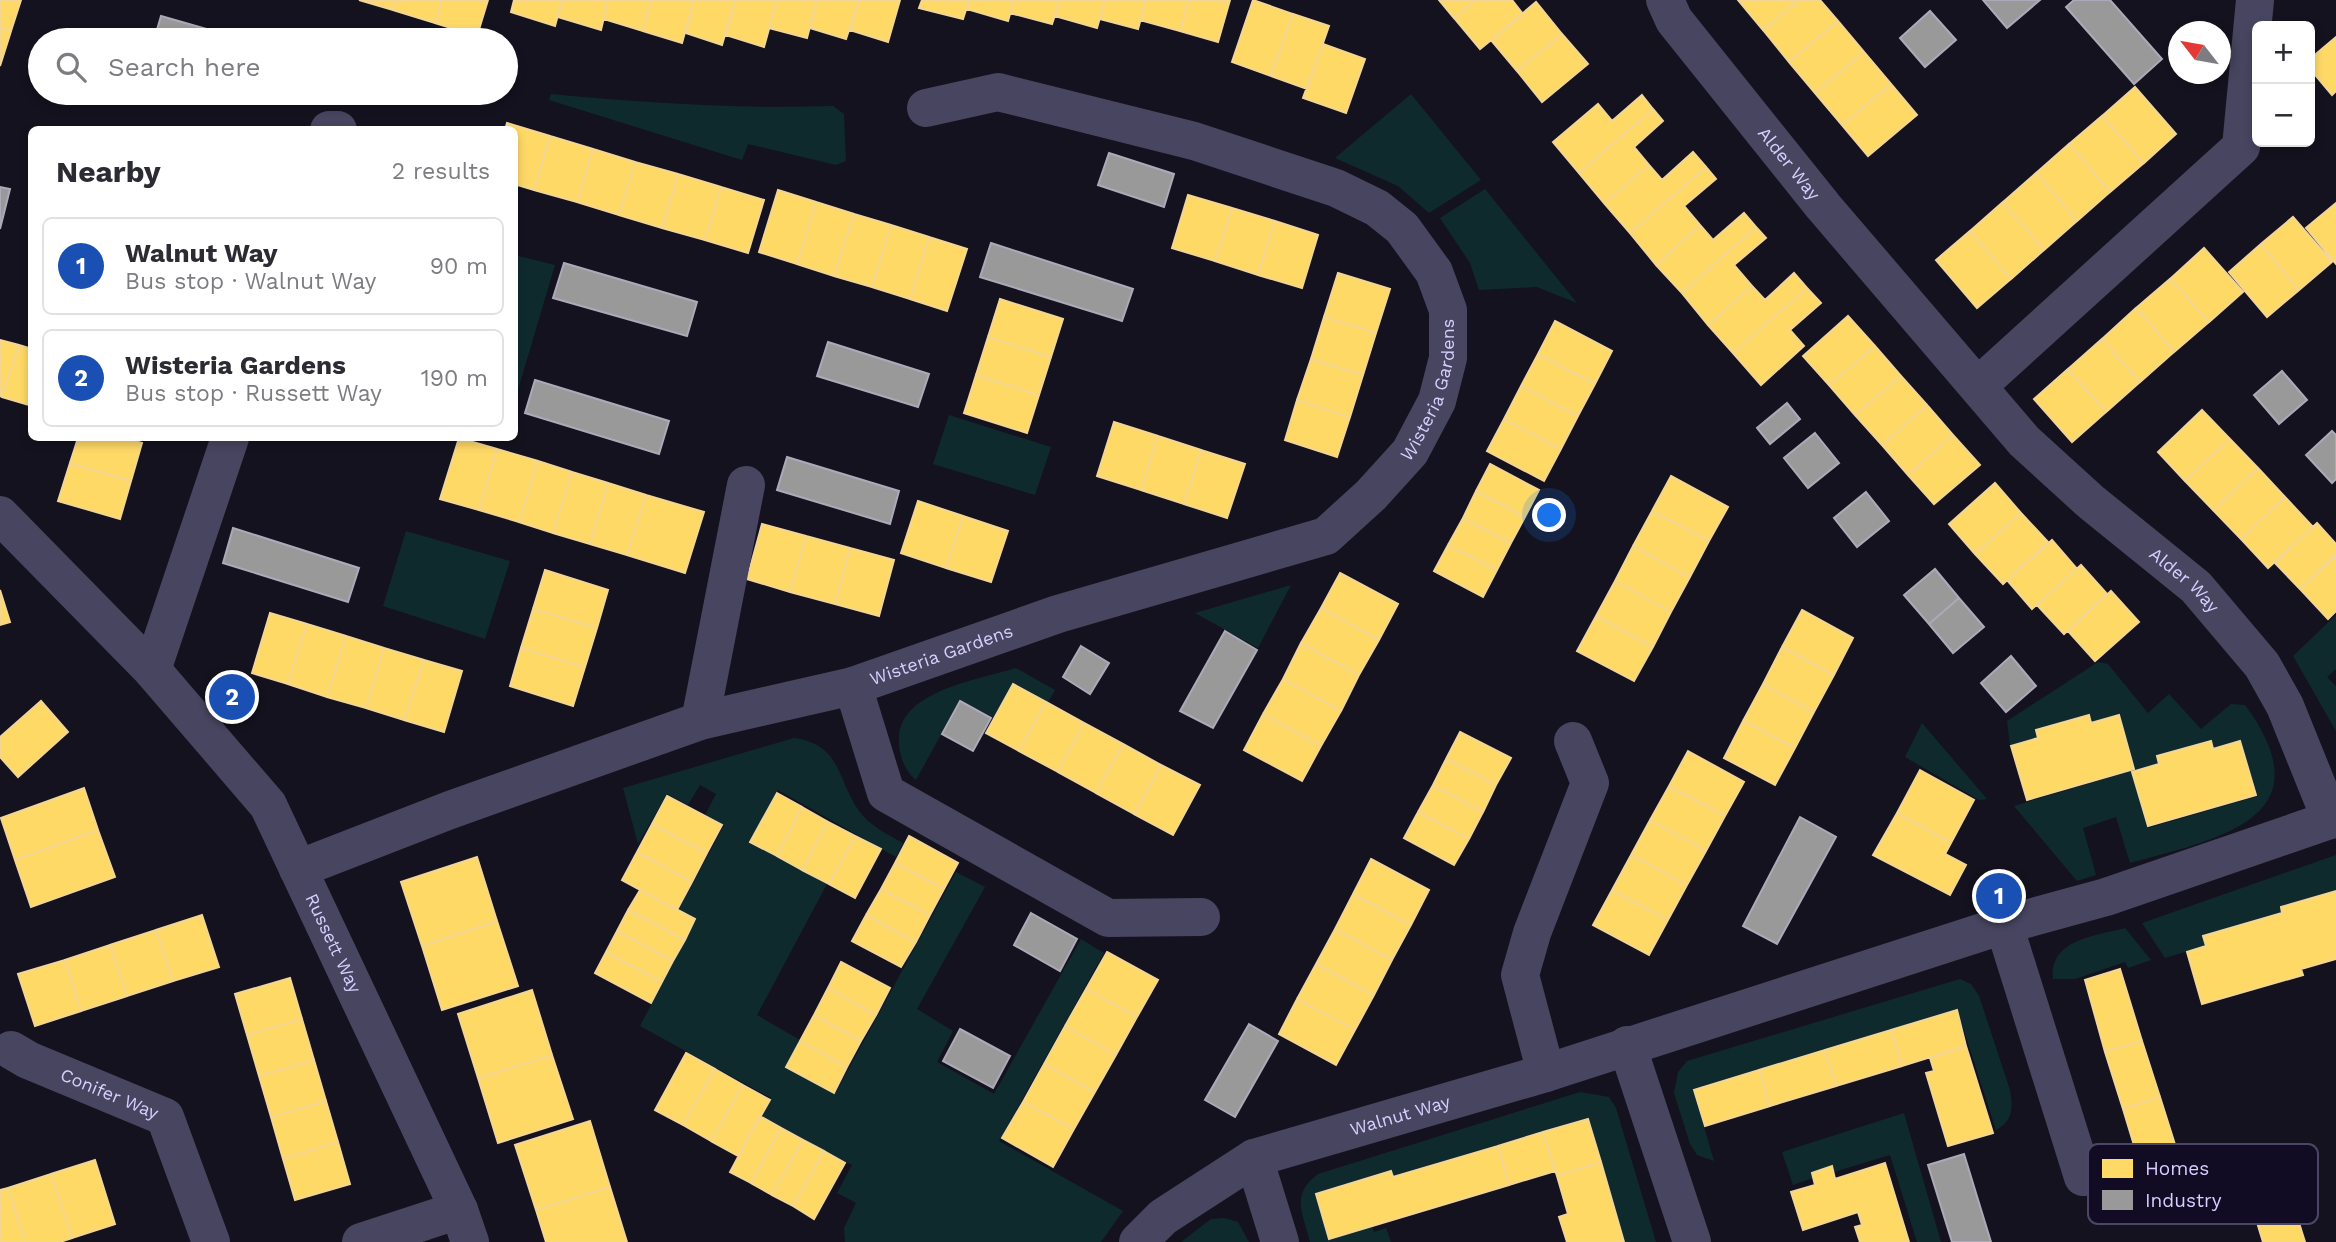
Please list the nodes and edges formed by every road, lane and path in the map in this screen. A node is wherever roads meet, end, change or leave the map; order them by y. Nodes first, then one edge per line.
1 (1665, 0) edge
2 (2255, 0) edge
3 (926, 108) dead end
4 (1978, 386) junction
5 (229, 441) edge
6 (746, 485) dead end
7 (0, 515) edge
8 (152, 670) junction
9 (853, 686) junction
10 (700, 721) junction
11 (1573, 741) dead end
12 (2333, 819) edge
13 (298, 869) junction
14 (1201, 916) dead end
15 (2004, 925) junction
16 (1627, 1045) junction
17 (11, 1050) dead end
18 (1546, 1073) junction
19 (1254, 1158) junction
20 (2083, 1177) dead end
21 (464, 1226) edge
22 (211, 1242) edge
23 (361, 1242) edge
24 (1138, 1242) edge
25 (1280, 1242) edge
26 (1692, 1242) edge

1 - 4 street, Alder Way
2 - 4 street
3 - 9 street, Wisteria Gardens
4 - 12 street, Alder Way
5 - 8 street
6 - 10 street
7 - 8 street, Russett Way
8 - 13 street, Russett Way
9 - 10 street, Wisteria Gardens
9 - 14 street, Wisteria Gardens
10 - 13 street, Wisteria Gardens
11 - 18 street
12 - 15 street, Walnut Way
13 - 21 street, Russett Way
15 - 16 street, Walnut Way
15 - 20 street
16 - 18 street, Walnut Way
16 - 26 street
17 - 22 street, Conifer Way
18 - 19 street, Walnut Way
19 - 24 street, Walnut Way
19 - 25 street
21 - 23 street

